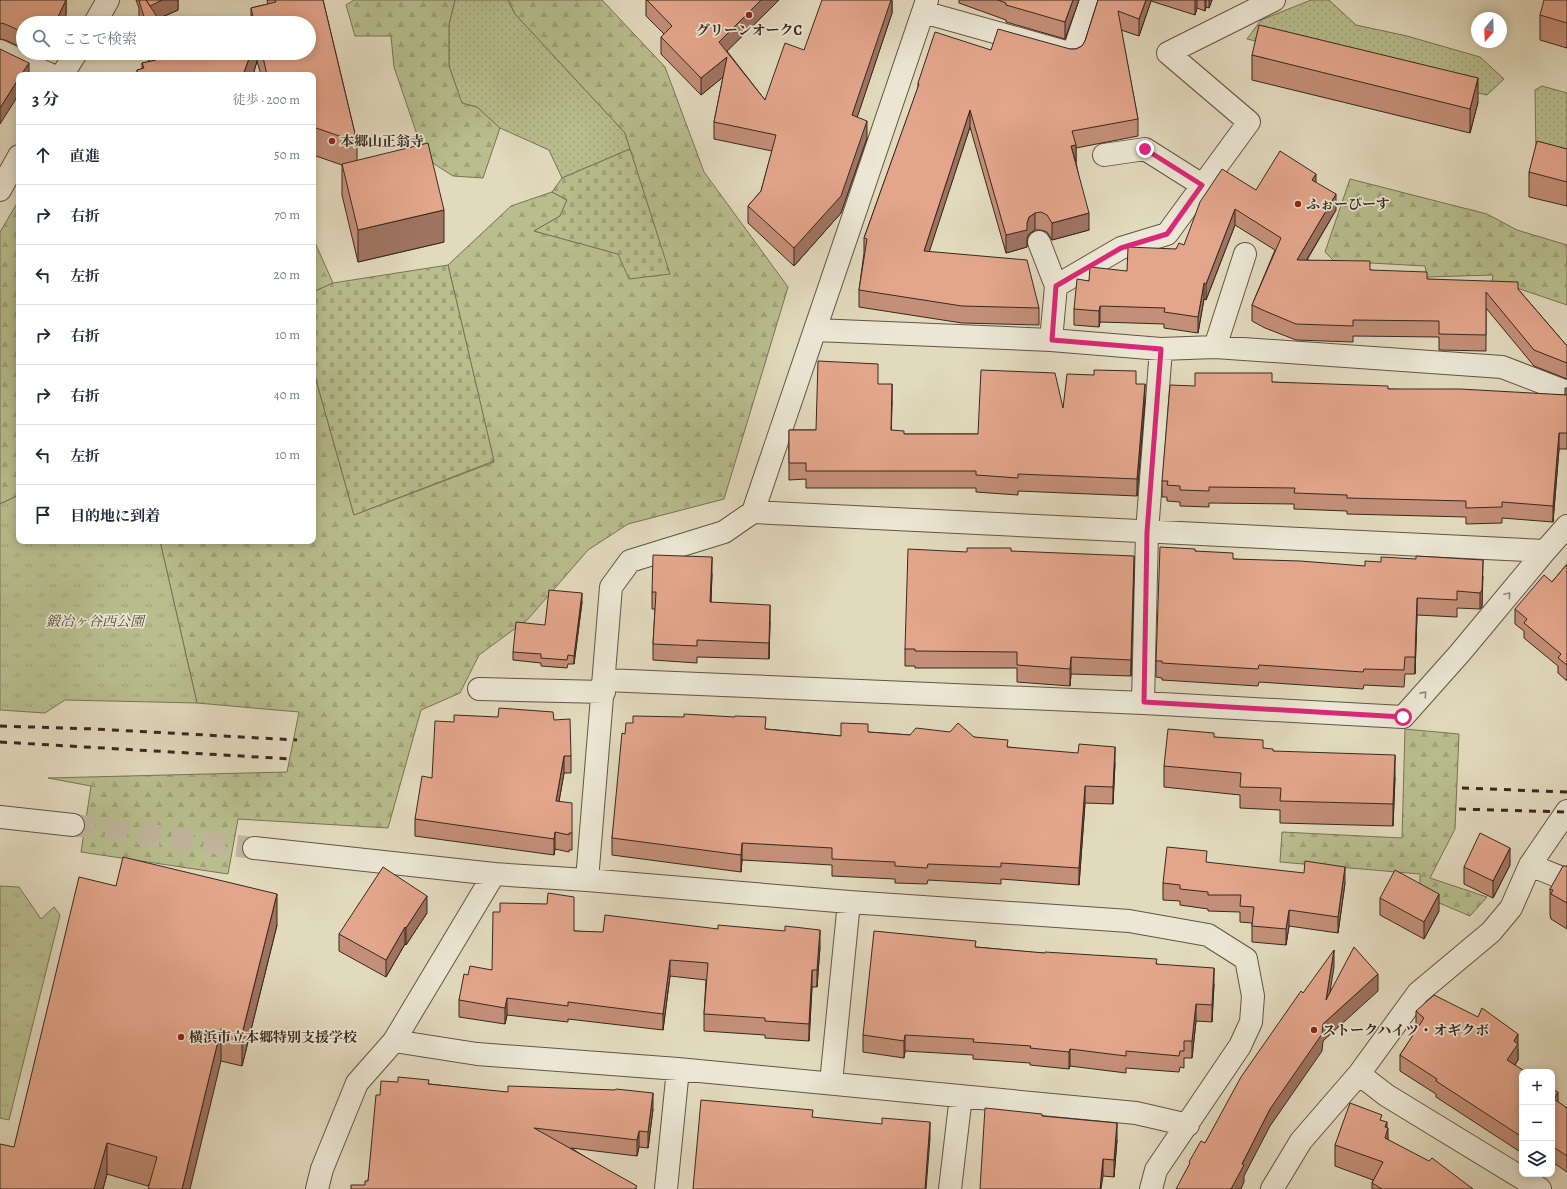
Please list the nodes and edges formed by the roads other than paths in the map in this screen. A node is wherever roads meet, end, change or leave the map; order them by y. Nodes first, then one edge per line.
1 (108, 0) edge
2 (1091, 0) edge
3 (1274, 0) edge
4 (925, 6) edge
5 (99, 16) edge
6 (0, 51) edge
7 (16, 59) edge
8 (19, 60) edge
9 (72, 60) edge
10 (45, 72) edge
11 (64, 72) edge
12 (1104, 155) dead end
13 (16, 166) edge
14 (1202, 185) junction
15 (0, 190) edge
16 (1039, 242) dead end
17 (1245, 254) dead end
18 (1056, 286) junction
19 (815, 330) junction
20 (1052, 340) junction
21 (1215, 348) junction
22 (1161, 349) junction
23 (1567, 392) edge
24 (753, 512) junction
25 (1567, 526) edge
26 (1147, 532) junction
27 (1545, 551) junction
28 (604, 686) junction
29 (479, 689) dead end
30 (1144, 702) junction
31 (1567, 811) edge
32 (0, 817) edge
33 (73, 825) tunnel mouth
34 (254, 848) tunnel mouth
35 (1530, 865) junction
36 (494, 874) junction
37 (587, 880) junction
38 (1567, 880) edge
39 (848, 902) junction
40 (394, 1041) junction
41 (678, 1069) junction
42 (1359, 1074) junction
43 (831, 1083) junction
44 (961, 1096) junction
45 (1188, 1125) junction
46 (317, 1189) edge
47 (666, 1189) edge
48 (950, 1189) edge
49 (1151, 1189) edge
50 (1272, 1189) edge
51 (1540, 1189) edge

1 - 5 street
2 - 4 street
3 - 14 street
4 - 19 street
6 - 7 street
8 - 10 street
9 - 11 street
12 - 14 street
13 - 15 street
14 - 18 street
16 - 18 street
17 - 21 street
18 - 20 street
19 - 20 street
19 - 24 street
20 - 22 street
21 - 22 street
21 - 23 street
22 - 26 street
24 - 26 street
24 - 28 street
25 - 27 street
26 - 27 street
26 - 30 street
30 -> 27 street
28 - 29 street
28 - 30 street
28 - 37 street
31 - 35 street
32 - 33 street
34 - 36 street
35 - 38 street
35 - 42 street
36 - 37 street
36 - 40 street
37 - 39 street
39 - 43 street
39 - 45 street
40 - 41 street
40 - 46 street
41 - 43 street
41 - 47 street
42 - 50 street
42 - 51 street
43 - 44 street
44 - 45 street
44 - 48 street
45 - 49 street

